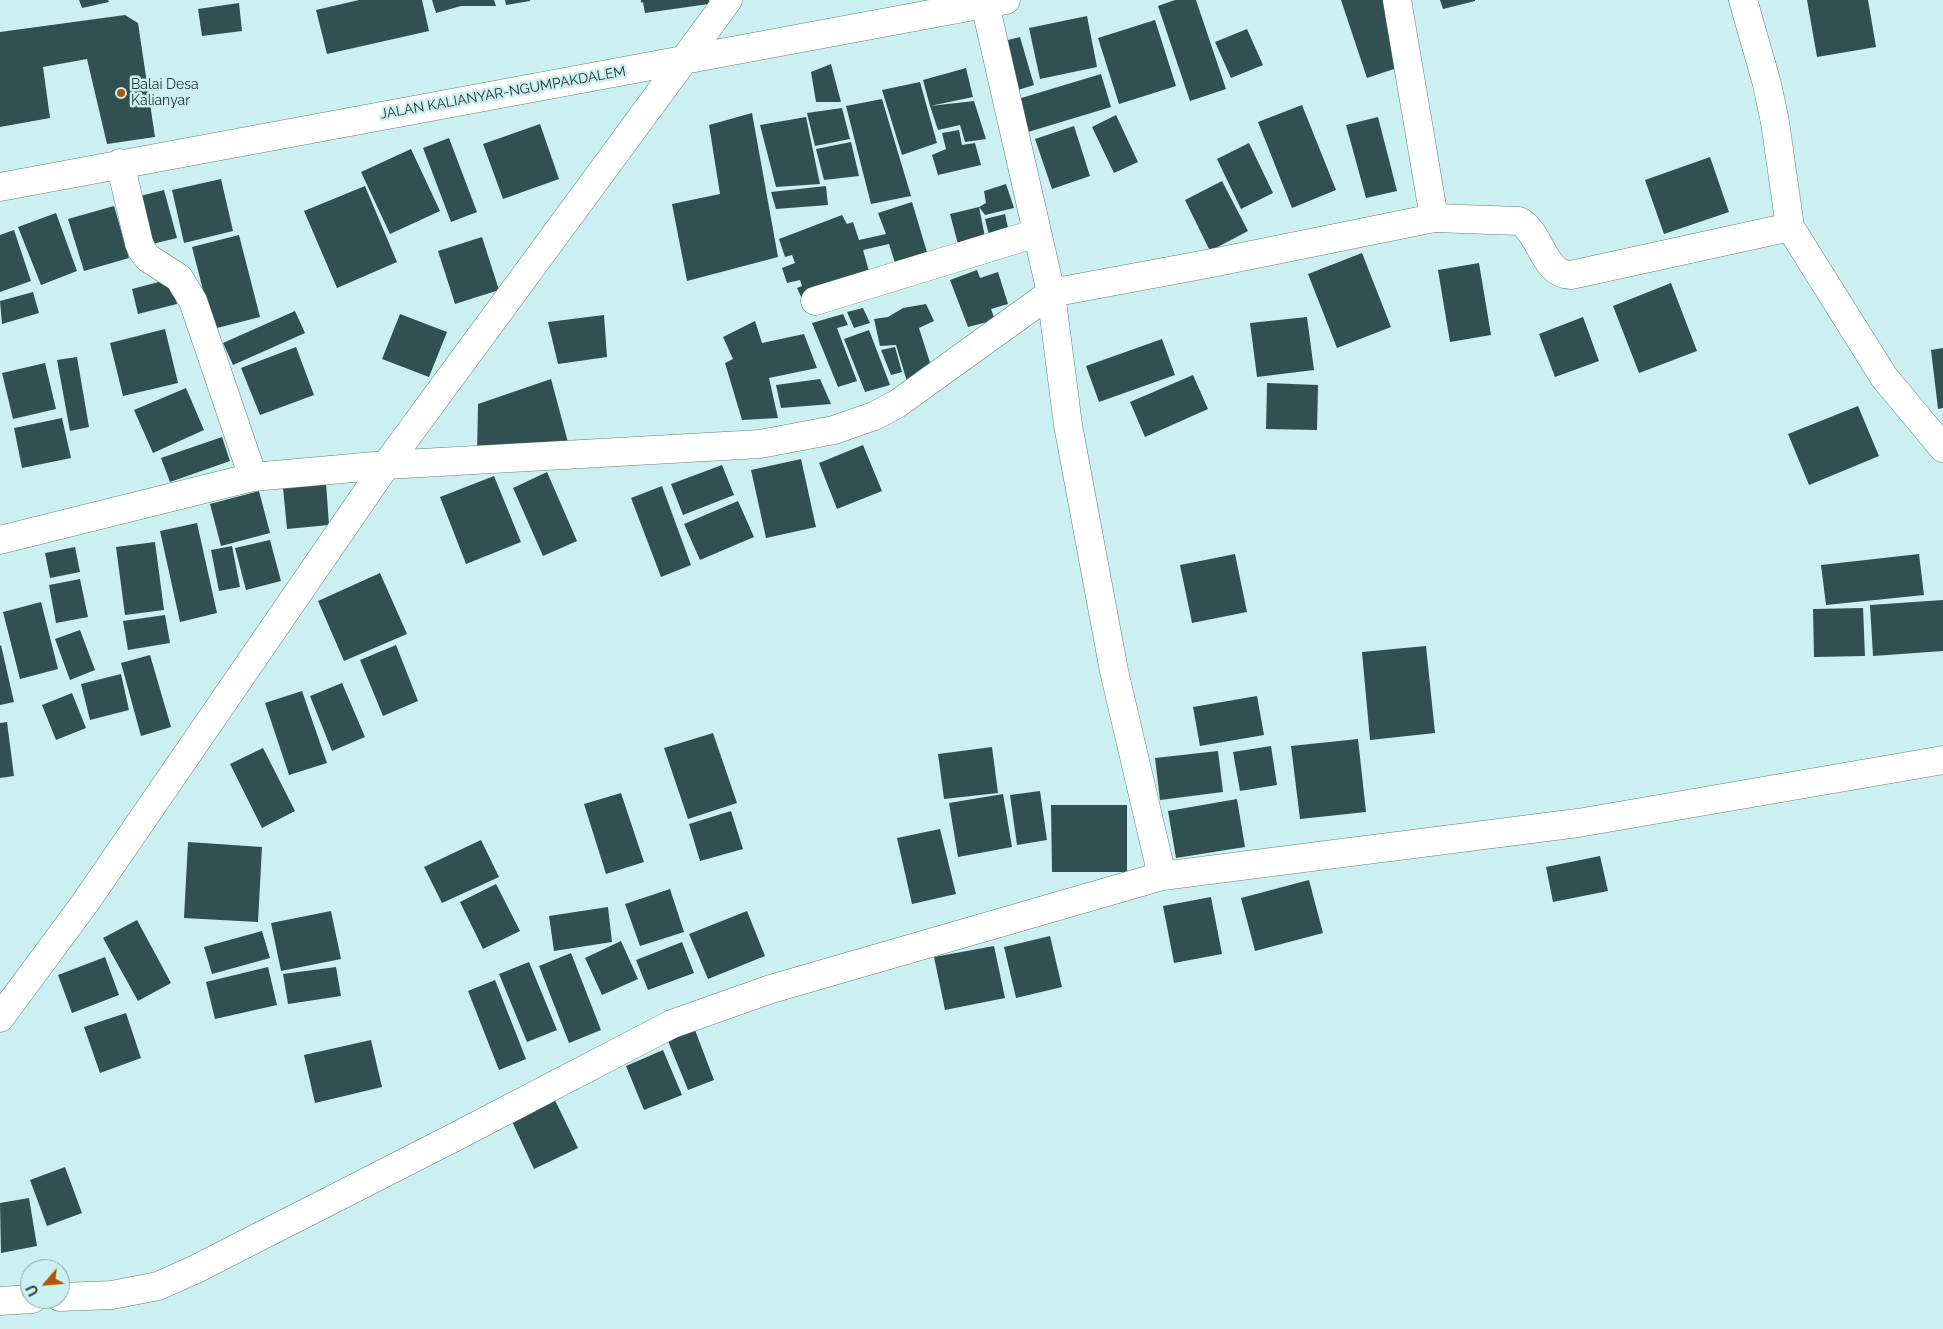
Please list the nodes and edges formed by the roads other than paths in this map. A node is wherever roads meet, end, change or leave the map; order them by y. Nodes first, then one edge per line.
1 (728, 0) edge
2 (1397, 0) edge
3 (1743, 0) edge
4 (995, 2) edge
5 (685, 60) junction
6 (120, 164) junction
7 (0, 187) edge
8 (1434, 218) junction
9 (1790, 227) junction
10 (1037, 233) junction
11 (1051, 293) junction
12 (815, 301) dead end
13 (1943, 448) edge
14 (386, 465) junction
15 (253, 477) junction
16 (0, 540) edge
17 (1943, 760) edge
18 (1162, 876) junction
19 (0, 1018) edge
20 (70, 1296) edge
21 (20, 1300) edge
22 (0, 1301) edge

1 - 5 street
2 - 8 street
3 - 9 street
4 - 5 street, JALAN KALIANYAR-NGUMPAKDALEM
4 - 10 street
5 - 6 street, JALAN KALIANYAR-NGUMPAKDALEM
5 - 14 street
6 - 7 street, JALAN KALIANYAR-NGUMPAKDALEM
6 - 15 street
8 - 9 street
8 - 11 street
9 - 13 street
10 - 11 street
10 - 12 street
11 - 14 street
11 - 18 street
14 - 15 street
14 - 19 street
15 - 16 street
17 - 18 street
18 - 20 street
21 - 22 street

